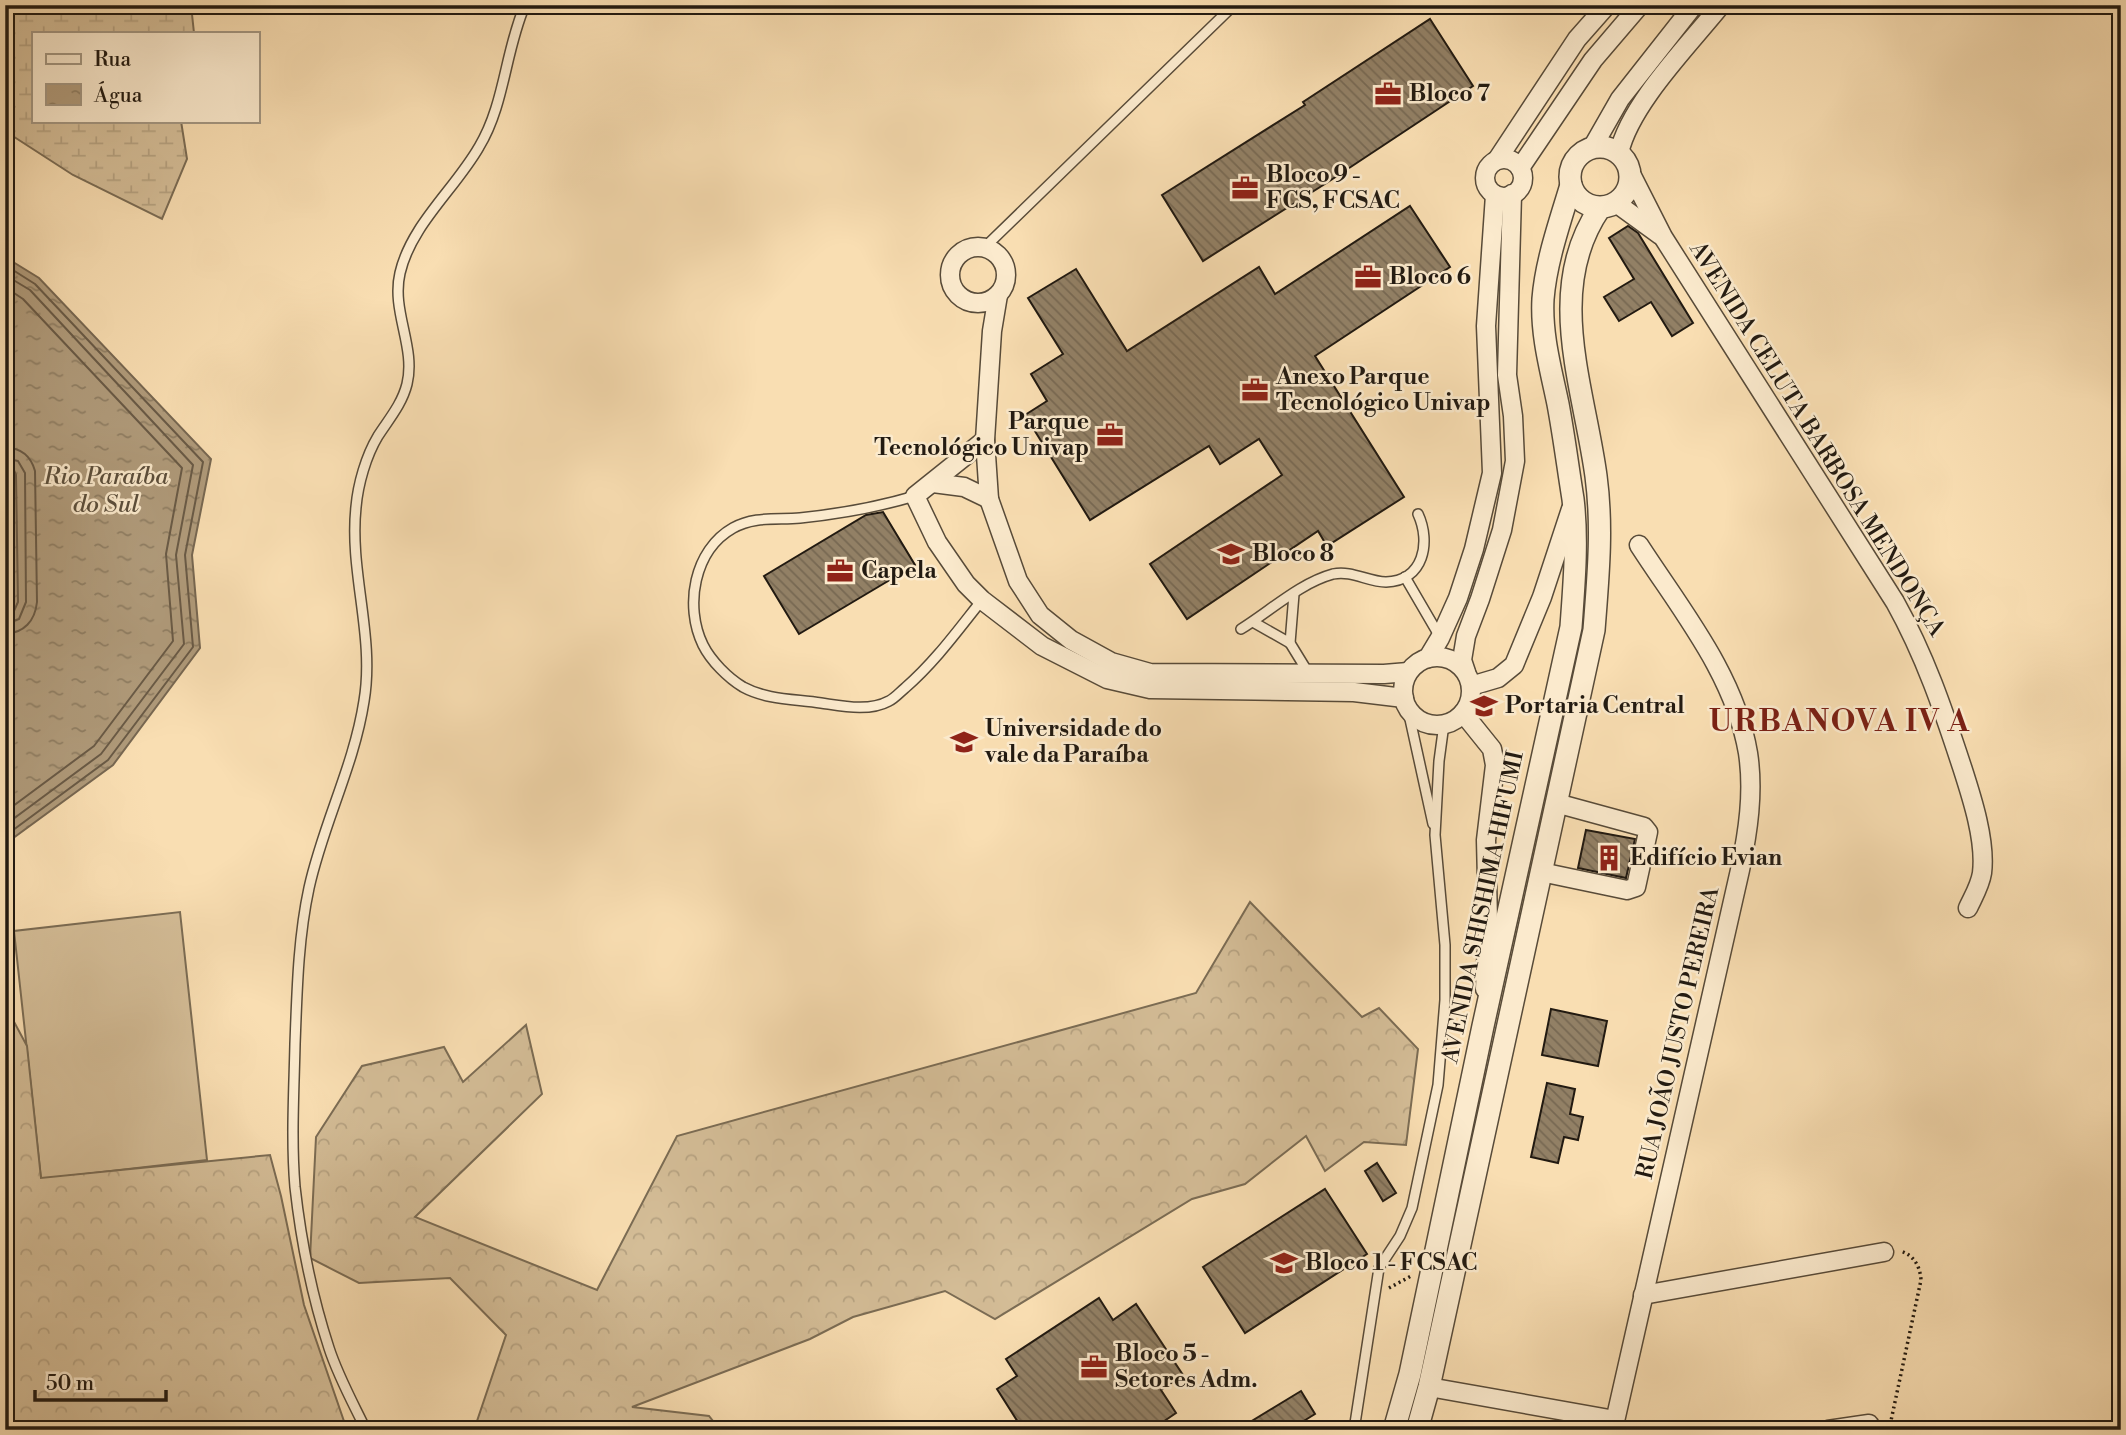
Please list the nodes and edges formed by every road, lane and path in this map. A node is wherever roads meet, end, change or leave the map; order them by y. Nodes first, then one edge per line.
1 (525, 5) edge
2 (1234, 5) edge
3 (1607, 5) edge
4 (1640, 5) edge
5 (1694, 5) edge
6 (1721, 5) edge
7 (1592, 148) junction
8 (1619, 153) junction
9 (1497, 160) junction
10 (1520, 168) junction
11 (1630, 172) junction
12 (1571, 185) junction
13 (1504, 194) junction
14 (1608, 205) junction
15 (1663, 237) junction
16 (985, 247) junction
17 (998, 296) junction
18 (972, 303) junction
19 (992, 331) junction
20 (985, 440) junction
21 (933, 483) junction
22 (915, 496) junction
23 (989, 499) junction
24 (1573, 502) junction
25 (1418, 514) dead end
26 (1639, 545) dead end
27 (1405, 577) junction
28 (1294, 594) junction
29 (982, 600) junction
30 (1253, 622) junction
31 (1571, 627) junction
32 (1241, 629) dead end
33 (1594, 630) junction
34 (1440, 638) junction
35 (1290, 643) junction
36 (1428, 658) junction
37 (1408, 672) junction
38 (1308, 674) junction
39 (1468, 679) junction
40 (1406, 704) junction
41 (1463, 713) junction
42 (1444, 724) junction
43 (1556, 803) junction
44 (1436, 835) junction
45 (1541, 872) junction
46 (1968, 908) dead end
47 (1483, 1026) junction
48 (1884, 1252) joint
49 (1433, 1264) junction
50 (1643, 1294) junction
51 (1376, 1295) junction
52 (1429, 1387) junction
53 (1869, 1424) dead end
54 (1614, 1425) edge
55 (366, 1430) edge
56 (1354, 1430) edge
57 (1394, 1430) edge
58 (1417, 1430) edge
59 (1828, 1430) edge
60 (1889, 1430) edge

1 - 55 lane
2 - 16 lane
3 - 9 street
4 - 10 street
5 - 7 street
6 - 8 street
7 - 8 street
7 - 12 street
8 - 11 street
9 - 10 street
9 - 13 street
10 - 13 street
11 - 14 street
11 - 15 street, AVENIDA CELUTA BARBOSA MENDONÇA
12 - 14 street
12 - 24 street, AVENIDA SHISHIMA HIFUMI
13 - 34 street
13 - 39 street
14 - 15 street, AVENIDA CELUTA BARBOSA MENDONÇA
14 - 33 street
15 - 46 street, AVENIDA CELUTA BARBOSA MENDONÇA
16 - 17 street
16 - 18 street
17 - 18 street
17 - 19 street
18 - 19 street
19 - 20 street
20 - 21 street
20 - 23 street
21 - 22 street
21 - 23 street
22 - 29 street
22 - 29 lane
23 - 38 street
24 - 31 street, AVENIDA SHISHIMA HIFUMI
24 - 39 street
25 - 27 lane
26 - 50 street, RUA JOÃO JUSTO PEREIRA
27 - 28 lane
27 - 34 lane
28 - 30 lane
28 - 35 lane
29 - 40 street
30 - 32 lane
30 - 35 lane
31 - 33 street
31 - 47 street, AVENIDA SHISHIMA HIFUMI
33 - 43 street
34 - 36 street
35 - 38 lane
36 - 37 street
36 - 39 street
37 - 38 street
37 - 40 street
39 - 41 street
40 - 42 street
40 - 44 lane
41 - 42 street
41 - 47 street
42 - 44 lane
43 - 45 street
43 - 45 street
44 - 51 lane
45 - 52 street
47 - 49 street, AVENIDA SHISHIMA HIFUMI
48 - 50 street
48 - 60 path
49 - 51 path
49 - 57 street, AVENIDA SHISHIMA HIFUMI
50 - 54 street, RUA JOÃO JUSTO PEREIRA
51 - 56 lane
52 - 54 street
52 - 58 street
53 - 59 street

